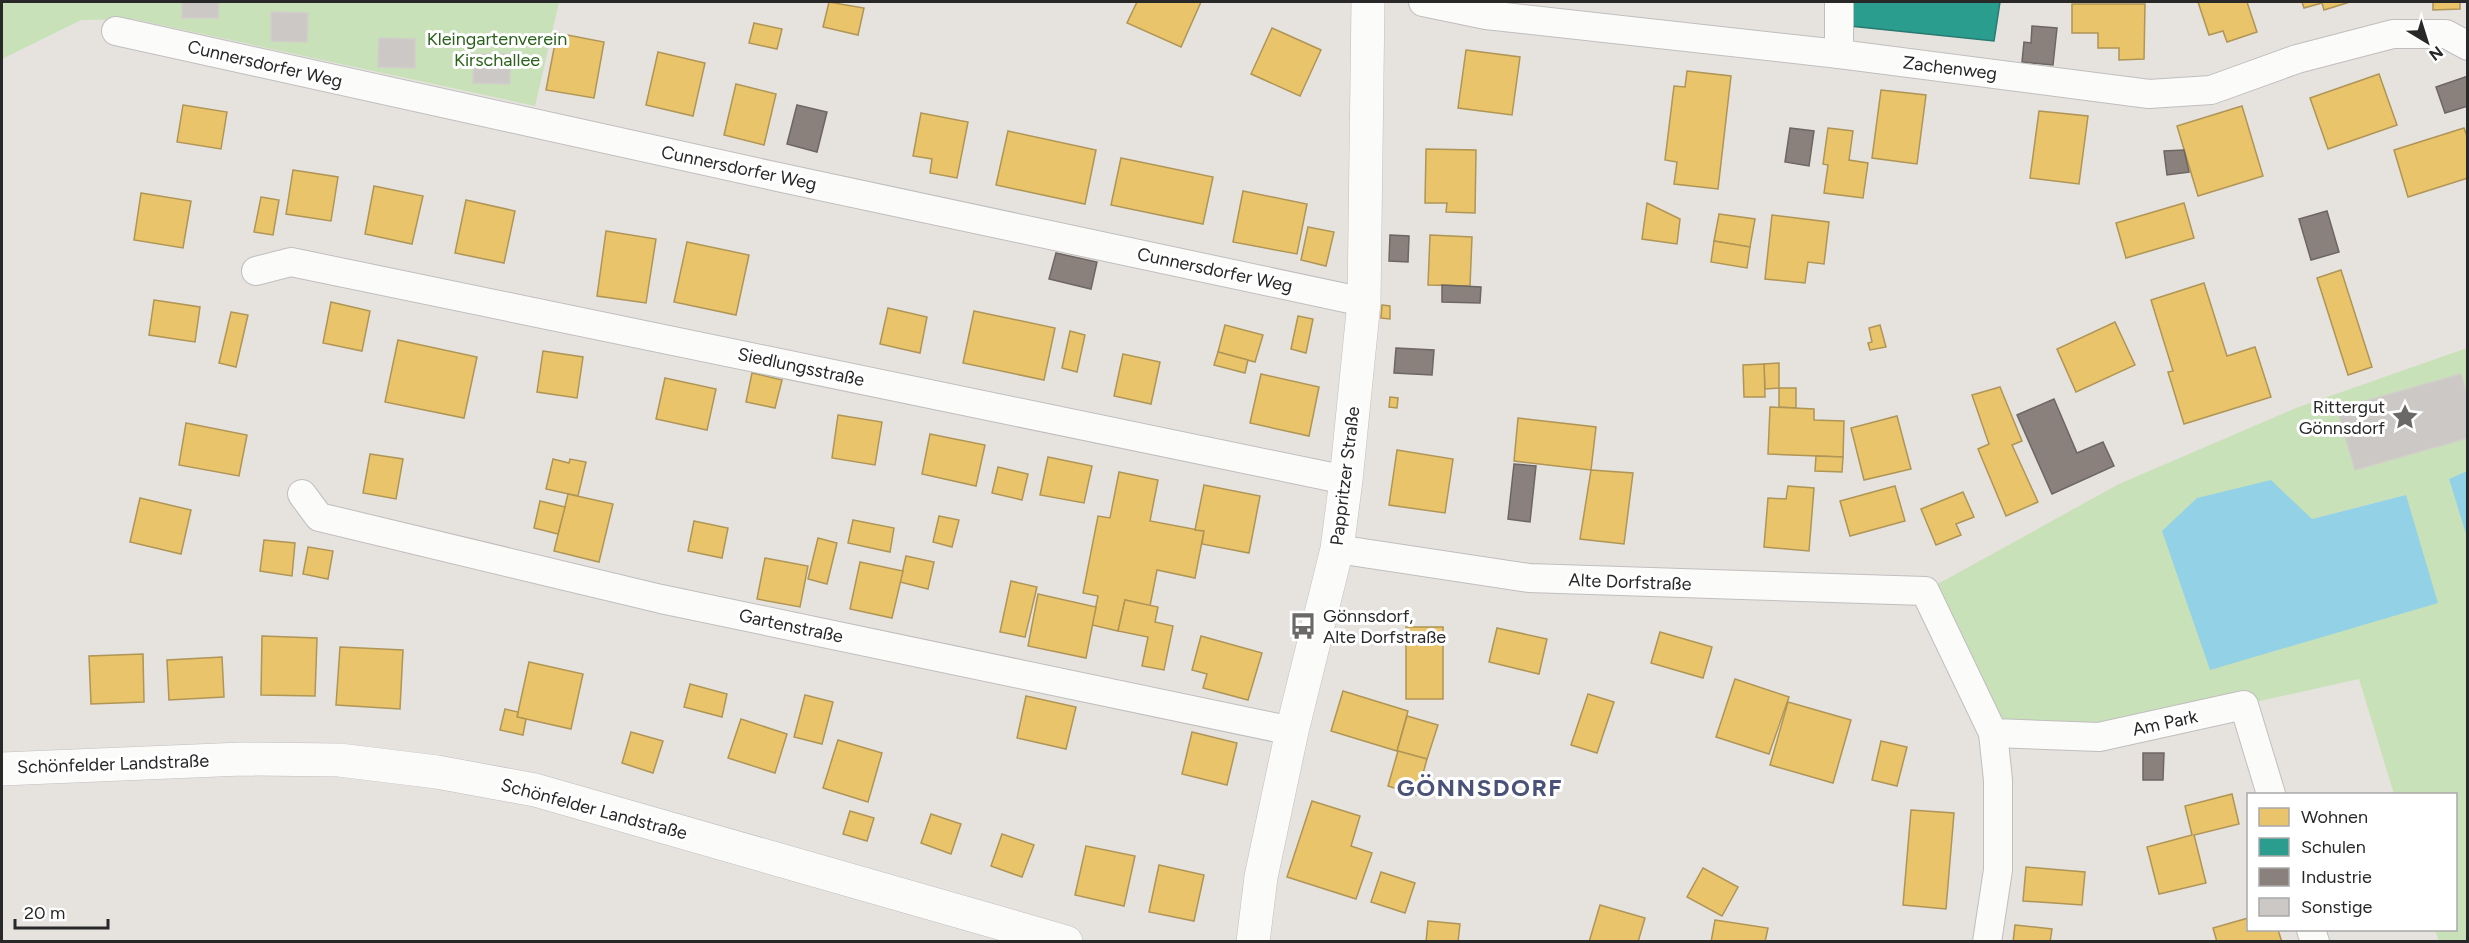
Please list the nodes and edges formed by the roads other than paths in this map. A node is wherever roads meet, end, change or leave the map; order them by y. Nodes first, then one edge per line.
1 (1368, 2) edge
2 (1424, 2) edge
3 (1839, 2) edge
4 (116, 31) dead end
5 (2468, 46) edge
6 (1839, 54) junction
7 (256, 271) dead end
8 (1364, 302) junction
9 (1346, 480) junction
10 (302, 494) dead end
11 (1337, 549) junction
12 (1292, 731) junction
13 (1993, 733) junction
14 (2, 769) edge
15 (2270, 793) edge
16 (1066, 942) edge
17 (1252, 942) edge
18 (1987, 942) edge

1 - 8 street, Pappritzer Straße
2 - 6 street, Zachenweg
3 - 6 street
4 - 8 street, Cunnersdorfer Weg
5 - 6 street, Zachenweg
7 - 9 street, Siedlungsstraße
8 - 9 street, Pappritzer Straße
9 - 11 street, Pappritzer Straße
10 - 12 street, Gartenstraße
11 - 12 street, Pappritzer Straße
11 - 13 street, Alte Dorfstraße
12 - 17 street, Pappritzer Straße
13 - 15 street, Am Park
13 - 18 street
14 - 16 street, Schönfelder Landstraße

